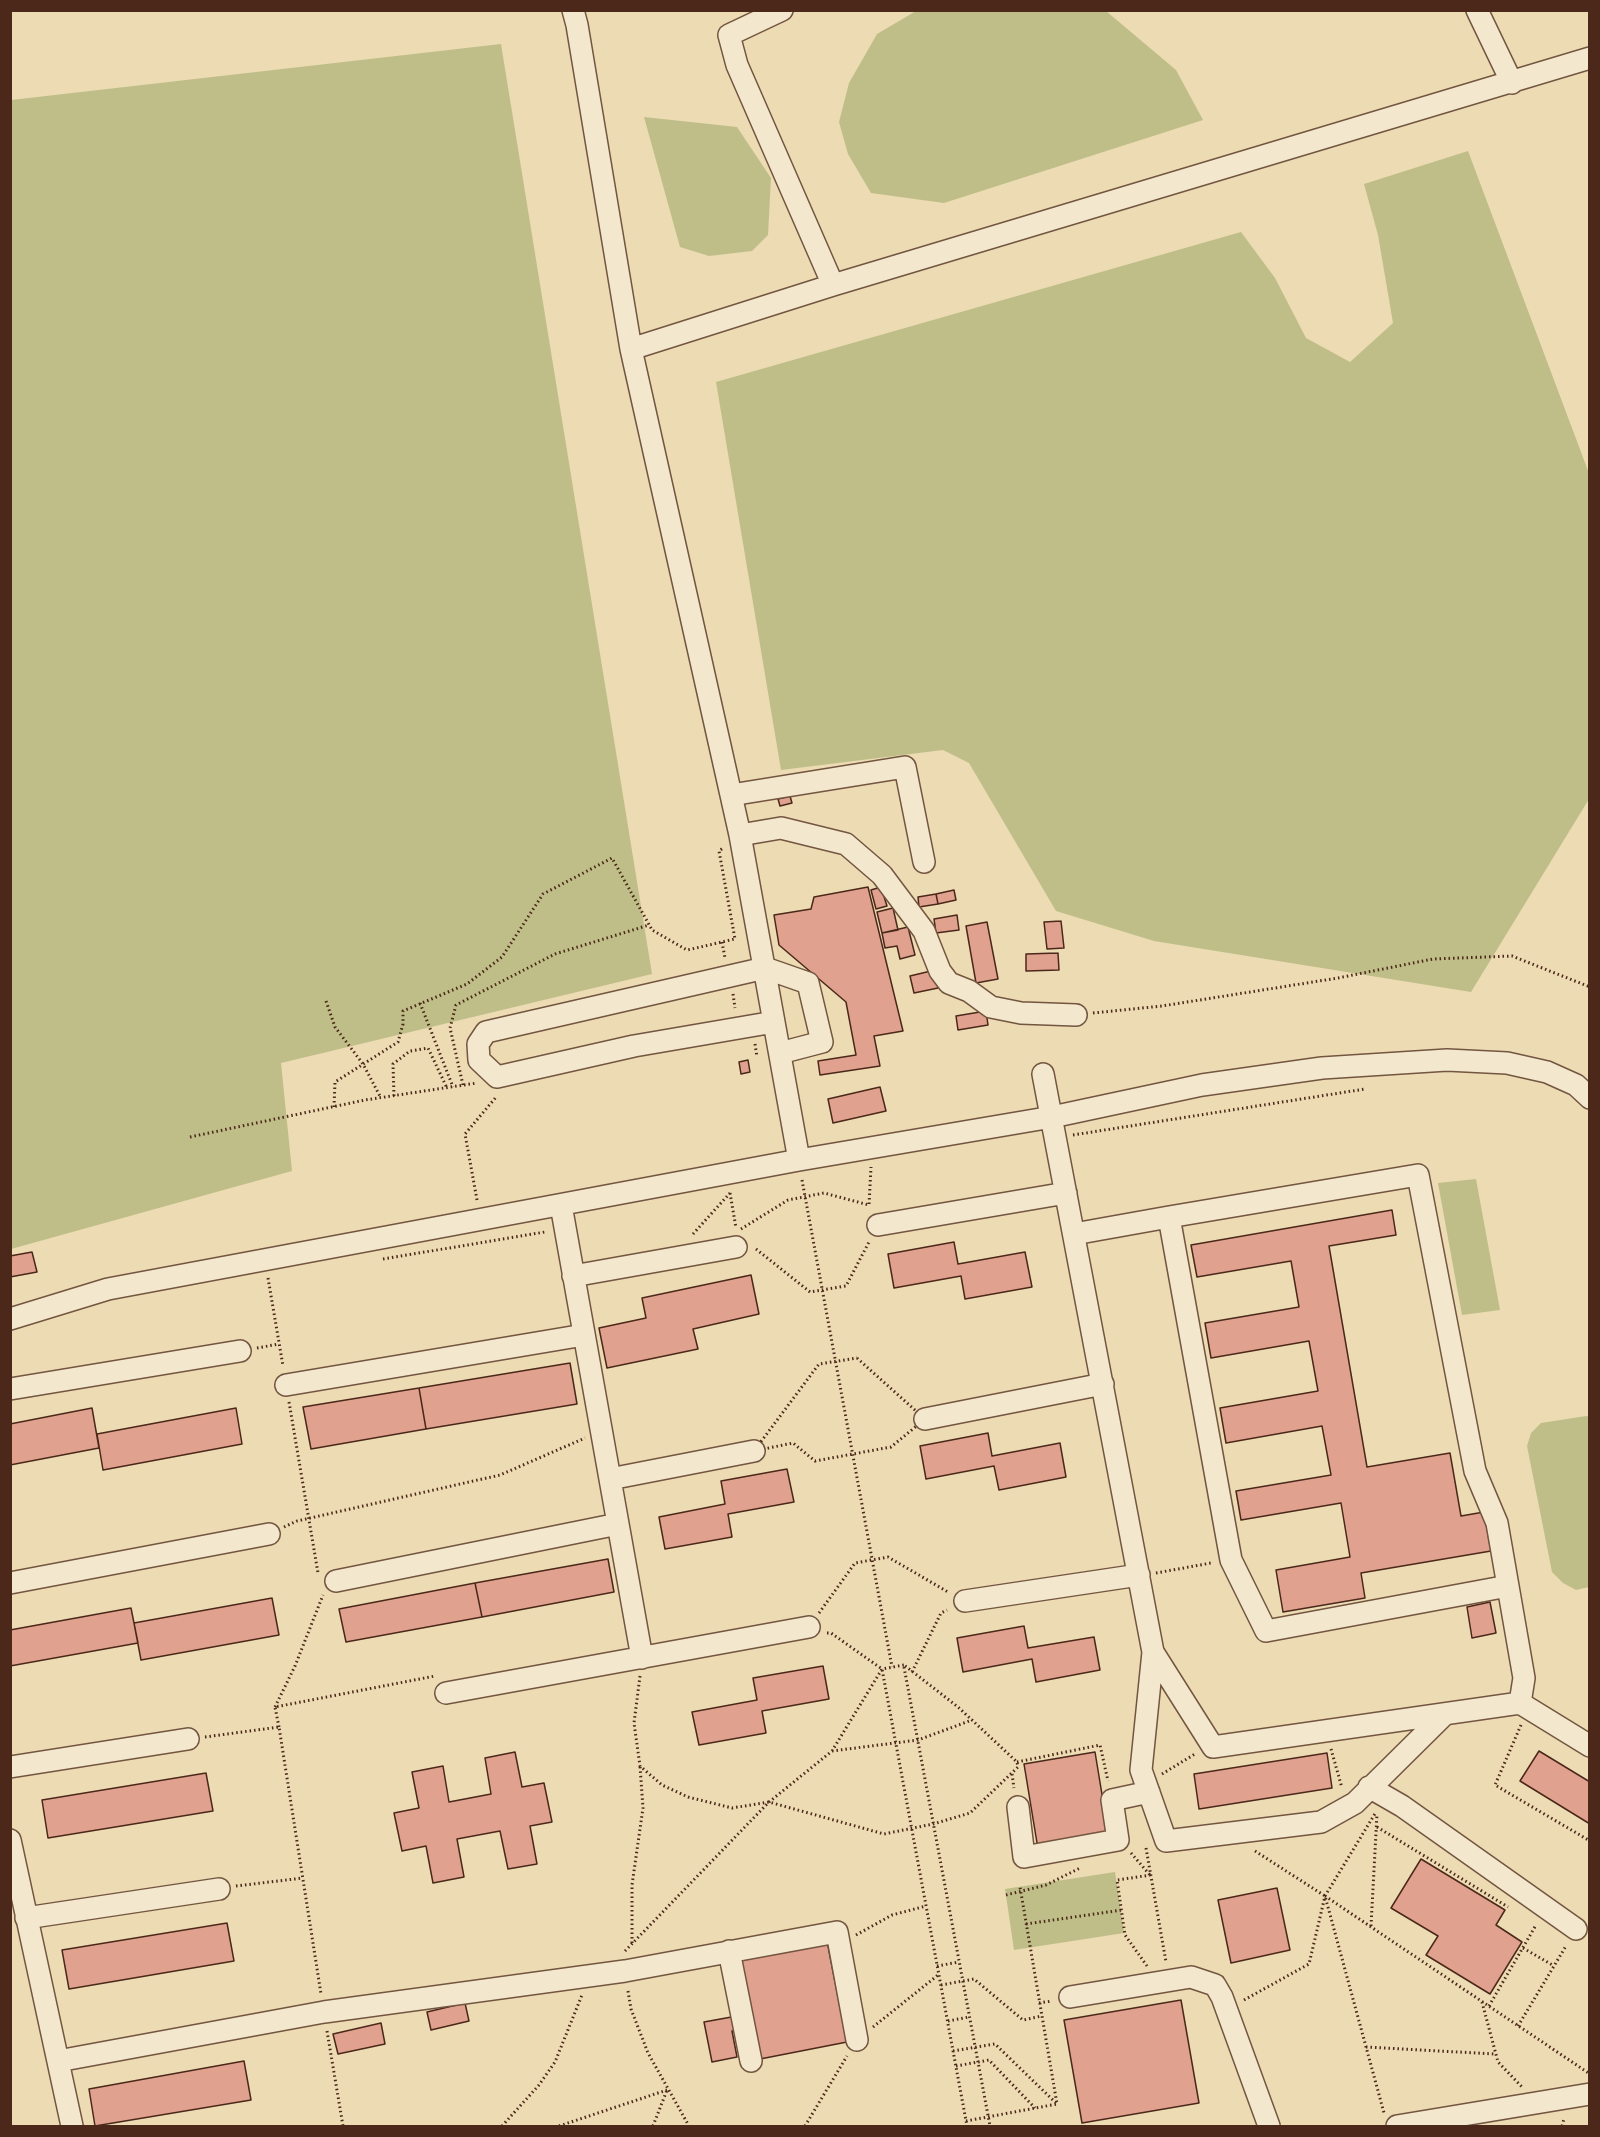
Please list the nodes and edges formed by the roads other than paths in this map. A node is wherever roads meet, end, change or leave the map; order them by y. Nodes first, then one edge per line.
1 (573, 10) edge
2 (782, 10) edge
3 (1477, 10) edge
4 (1590, 58) edge
5 (1512, 83) junction
6 (834, 285) junction
7 (631, 349) junction
8 (731, 795) junction
9 (740, 835) junction
10 (924, 862) dead end
11 (765, 968) junction
12 (1076, 1015) road end
13 (774, 1022) junction
14 (780, 1053) junction
15 (1043, 1074) dead end
16 (1590, 1098) edge
17 (1052, 1117) junction
18 (799, 1160) junction
19 (1066, 1193) junction
20 (561, 1205) junction
21 (1169, 1217) junction
22 (878, 1225) road end
23 (1074, 1234) junction
24 (736, 1247) road end
25 (573, 1276) junction
26 (10, 1319) edge
27 (584, 1335) junction
28 (240, 1351) dead end
29 (1102, 1384) junction
30 (286, 1385) road end
31 (10, 1389) edge
32 (925, 1419) road end
33 (754, 1450) road end
34 (610, 1479) junction
35 (618, 1524) junction
36 (269, 1534) road end
37 (1139, 1575) junction
38 (10, 1583) edge
39 (324, 1584) road end
40 (1508, 1586) junction
41 (965, 1601) road end
42 (809, 1627) road end
43 (1153, 1652) junction
44 (642, 1658) junction
45 (446, 1693) dead end
46 (1524, 1705) junction
47 (1445, 1714) junction
48 (188, 1739) road end
49 (1590, 1746) edge
50 (10, 1767) edge
51 (1149, 1792) junction
52 (1362, 1795) junction
53 (1018, 1808) dead end
54 (10, 1840) edge
55 (219, 1889) road end
56 (26, 1918) junction
57 (1576, 1929) road end
58 (729, 1951) junction
59 (1070, 1997) dead end
60 (857, 2040) dead end
61 (58, 2061) junction
62 (751, 2061) dead end
63 (1580, 2095) edge
64 (1590, 2107) edge
65 (1391, 2121) edge
66 (72, 2127) edge
67 (1269, 2127) edge

1 - 7 street
2 - 6 street
3 - 5 street
4 - 5 street
5 - 6 street
6 - 7 street
7 - 8 street
8 - 9 street
8 - 10 street
9 - 11 street
9 - 12 street
11 - 13 street
11 - 13 street
11 - 14 street
13 - 14 street
14 - 18 street
15 - 17 street
16 - 17 street
17 - 18 street
17 - 19 street
18 - 20 street
19 - 22 street
19 - 23 street
20 - 25 street
20 - 26 street
21 - 23 street
21 - 40 street
21 - 40 street
23 - 29 street
24 - 25 street
25 - 27 street
27 - 30 street
27 - 34 street
28 - 31 street
29 - 32 street
29 - 37 street
33 - 34 street
34 - 35 street
35 - 39 street
35 - 44 street
36 - 38 street
37 - 41 street
37 - 43 street
40 - 46 street
42 - 44 street
43 - 47 street
43 - 51 street
44 - 45 street
46 - 47 street
46 - 49 street
47 - 52 street
48 - 50 street
51 - 52 street
51 - 53 street
52 - 57 street
54 - 56 street
55 - 56 street
56 - 61 street
58 - 60 street
58 - 61 street
58 - 62 street
59 - 67 street
61 - 66 street
63 - 64 street
63 - 65 street

